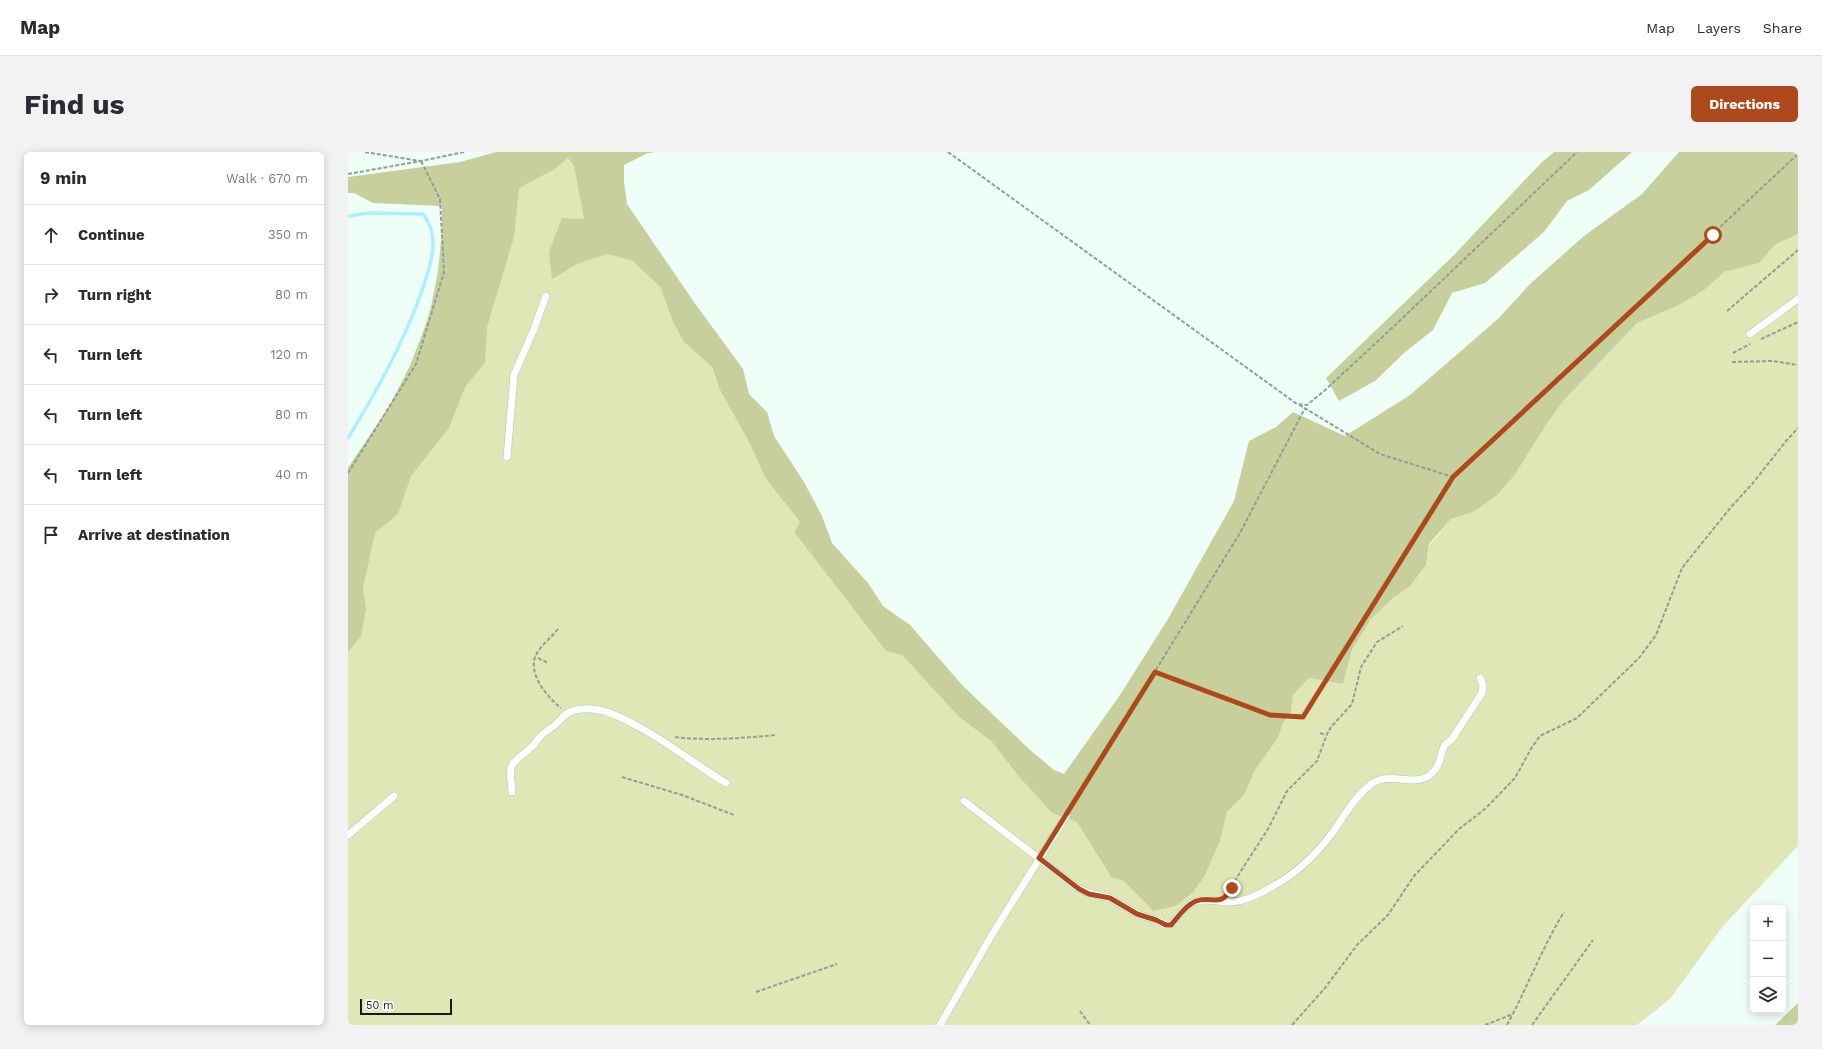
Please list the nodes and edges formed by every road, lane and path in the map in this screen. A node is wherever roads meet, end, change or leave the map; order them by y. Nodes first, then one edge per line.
1 (365, 152) edge
2 (464, 152) edge
3 (948, 152) edge
4 (1577, 152) edge
5 (1798, 154) edge
6 (421, 161) junction
7 (348, 174) edge
8 (1798, 250) edge
9 (546, 296) dead end
10 (1798, 299) edge
11 (1727, 311) dead end
12 (1798, 322) edge
13 (1750, 334) dead end
14 (1760, 340) dead end
15 (1753, 343) dead end
16 (1733, 352) dead end
17 (1732, 362) dead end
18 (1798, 365) edge
19 (1297, 404) junction
20 (1307, 405) junction
21 (1798, 428) edge
22 (507, 457) dead end
23 (348, 473) edge
24 (1453, 477) junction
25 (1403, 626) dead end
26 (558, 629) dead end
27 (538, 658) dead end
28 (548, 663) dead end
29 (1155, 672) junction
30 (1480, 678) dead end
31 (567, 713) junction
32 (1320, 733) dead end
33 (776, 735) dead end
34 (1326, 735) junction
35 (673, 736) dead end
36 (622, 777) dead end
37 (726, 783) dead end
38 (512, 792) dead end
39 (394, 796) dead end
40 (964, 801) dead end
41 (734, 815) dead end
42 (1066, 816) joint
43 (348, 835) edge
44 (1039, 858) junction
45 (1218, 901) junction
46 (1564, 912) dead end
47 (1593, 940) dead end
48 (837, 964) dead end
49 (756, 992) dead end
50 (1080, 1011) dead end
51 (1513, 1014) junction
52 (940, 1025) edge
53 (1090, 1025) edge
54 (1292, 1025) edge
55 (1485, 1025) edge
56 (1507, 1025) edge
57 (1532, 1025) edge

1 - 6 path
2 - 6 path
3 - 19 path
4 - 20 path
5 - 24 path
6 - 7 path
6 - 23 path
8 - 11 path
9 - 22 lane
10 - 13 lane
12 - 14 path
15 - 16 path
17 - 18 path
19 - 20 path
19 - 24 path
20 - 29 path
21 - 54 path
24 - 29 path
25 - 34 path
26 - 31 path
27 - 28 path
29 - 42 path
30 - 45 lane
31 - 37 lane
31 - 38 lane
32 - 34 path
33 - 35 path
34 - 45 path
36 - 41 path
39 - 43 lane
40 - 44 lane
42 - 44 lane
44 - 45 lane
44 - 52 lane
46 - 51 path
47 - 57 path
48 - 49 path
50 - 53 path
51 - 55 path
51 - 56 path

